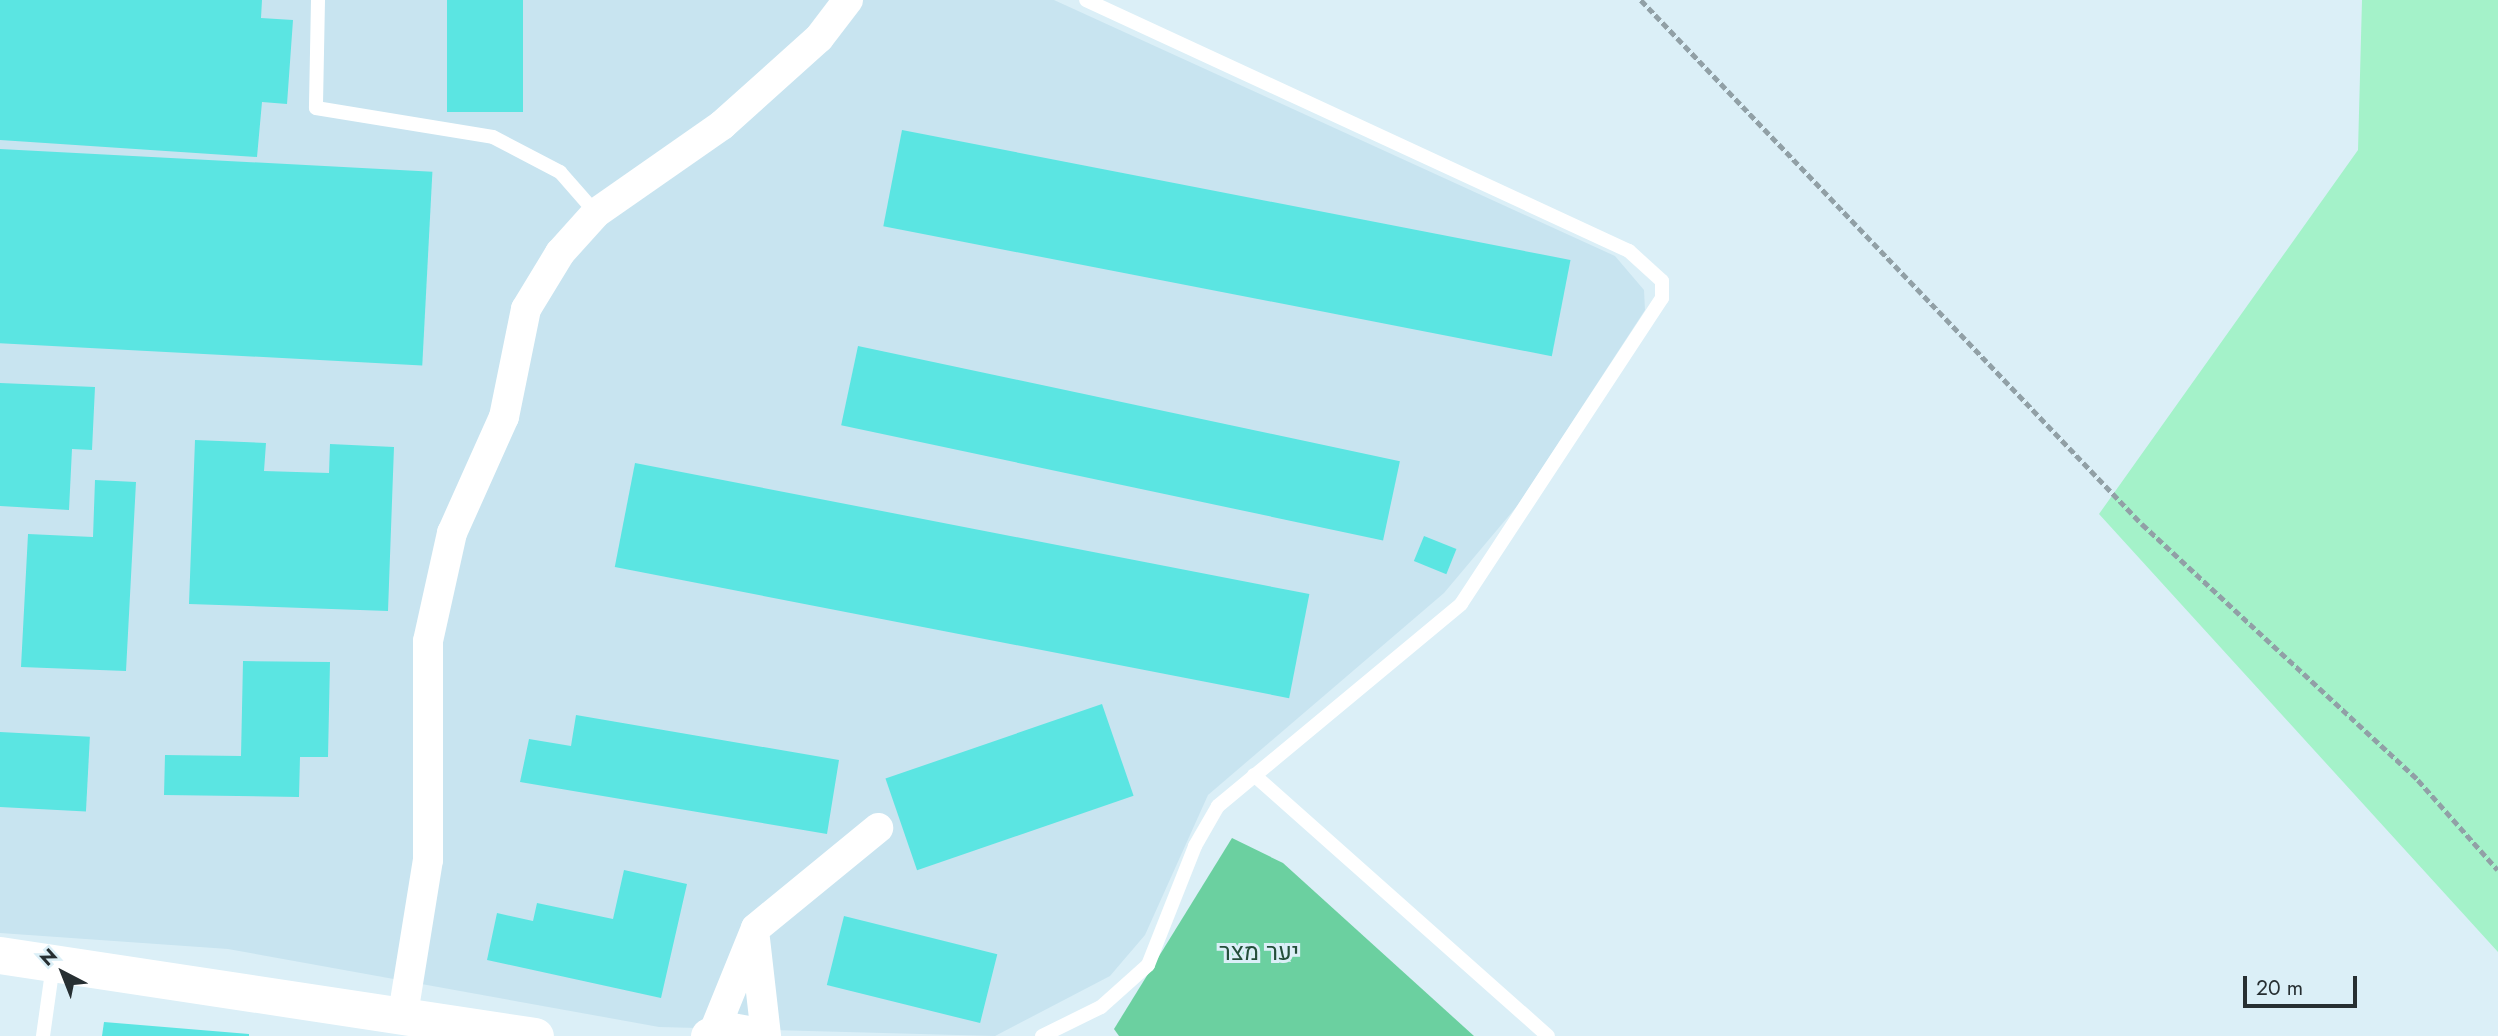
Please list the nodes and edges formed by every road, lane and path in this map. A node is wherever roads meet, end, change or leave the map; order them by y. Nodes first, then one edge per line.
1 (318, 0) edge
2 (848, 0) edge
3 (1086, 0) edge
4 (1641, 0) edge
5 (596, 213) junction
6 (1254, 775) junction
7 (878, 828) dead end
8 (2498, 870) edge
9 (756, 929) junction
10 (0, 955) edge
11 (53, 960) junction
12 (403, 1014) junction
13 (711, 1035) edge
14 (43, 1036) edge
15 (535, 1036) edge
16 (758, 1036) edge
17 (766, 1036) edge
18 (1042, 1036) edge
19 (1548, 1036) edge

1 - 5 lane
2 - 5 street
3 - 6 lane
4 - 8 path
5 - 12 street
6 - 18 lane
6 - 19 lane
7 - 9 street
9 - 13 street
9 - 17 street
10 - 11 street
11 - 12 street
11 - 14 lane
12 - 15 street
13 - 16 street

